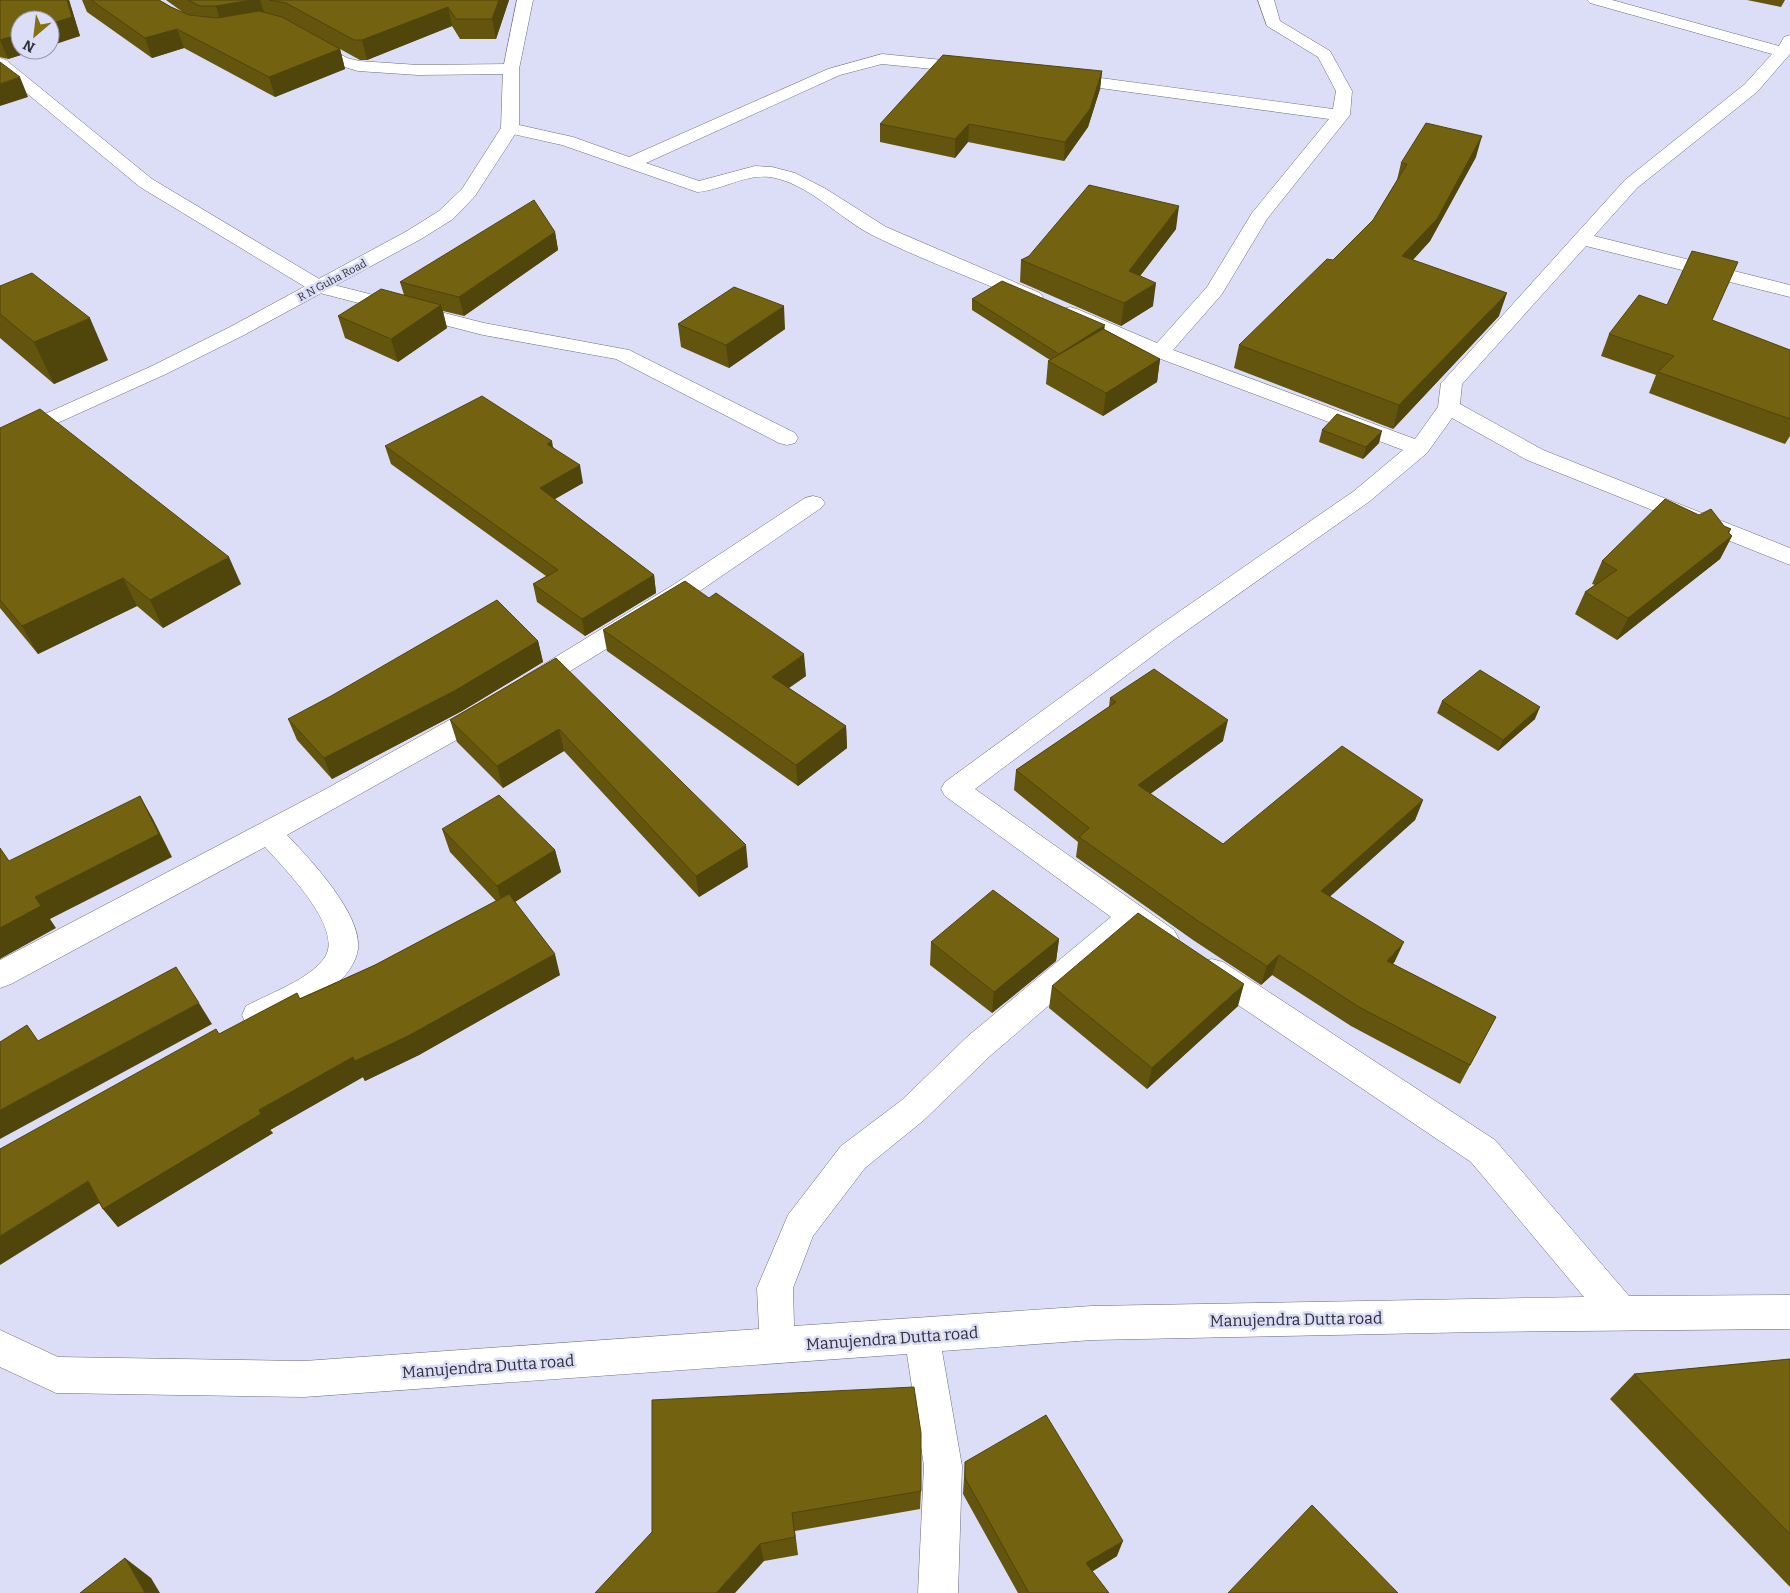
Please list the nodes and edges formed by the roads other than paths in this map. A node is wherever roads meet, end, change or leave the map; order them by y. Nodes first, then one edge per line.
1 (525, 0) edge
2 (1266, 0) edge
3 (1595, 0) edge
4 (298, 35) edge
5 (1786, 46) edge
6 (0, 63) edge
7 (511, 69) junction
8 (988, 70) edge
9 (1045, 76) edge
10 (1342, 115) junction
11 (510, 128) junction
12 (630, 163) junction
13 (1582, 239) junction
14 (319, 286) junction
15 (1790, 290) edge
16 (1160, 352) junction
17 (1449, 407) junction
18 (787, 438) dead end
19 (0, 442) edge
20 (1419, 448) junction
21 (812, 503) dead end
22 (1790, 557) edge
23 (267, 831) junction
24 (1133, 916) junction
25 (0, 975) edge
26 (236, 1027) edge
27 (1790, 1312) edge
28 (1621, 1314) junction
29 (922, 1336) junction
30 (777, 1346) junction
31 (0, 1348) edge
32 (938, 1593) edge

1 - 7 street
2 - 10 street
3 - 5 street
4 - 7 street
5 - 13 street
6 - 14 street
7 - 11 street
8 - 12 street
9 - 10 street
10 - 16 street
11 - 12 street
11 - 14 street, R N Guha Road
12 - 16 street
13 - 15 street
13 - 17 street
14 - 18 street
14 - 19 street, R N Guha Road
16 - 20 street
17 - 20 street
17 - 22 street
20 - 24 street
21 - 23 street
23 - 25 street
23 - 26 street
24 - 28 street
24 - 30 street
27 - 28 street, Manujendra Dutta road
28 - 29 street, Manujendra Dutta road
29 - 30 street, Manujendra Dutta road
29 - 32 street
30 - 31 street, Manujendra Dutta road

